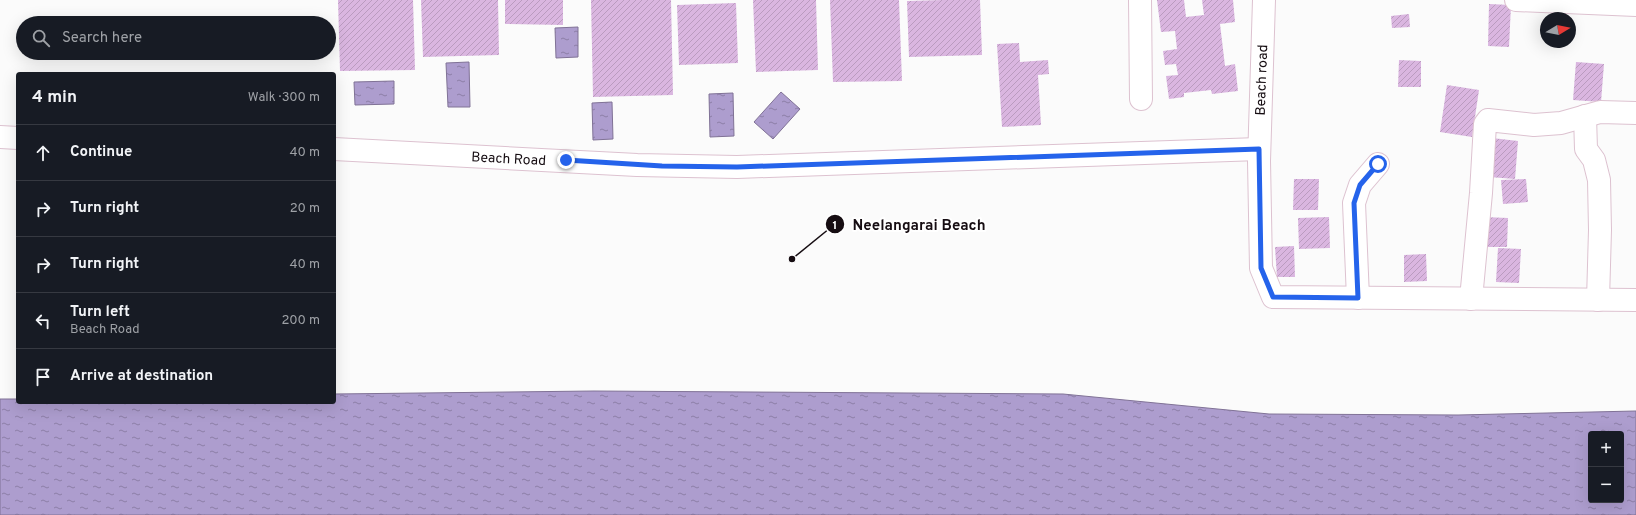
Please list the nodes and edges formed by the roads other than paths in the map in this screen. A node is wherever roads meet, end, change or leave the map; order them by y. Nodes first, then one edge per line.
1 (1140, 0) edge
2 (1264, 0) edge
3 (1516, 0) edge
4 (1636, 5) edge
5 (1141, 98) dead end
6 (1636, 113) edge
7 (1584, 116) junction
8 (0, 137) edge
9 (16, 138) edge
10 (336, 149) edge
11 (1259, 155) junction
12 (1378, 164) dead end
13 (1358, 298) junction
14 (1471, 299) junction
15 (1598, 300) junction
16 (1636, 300) edge

1 - 5 street
2 - 11 street, Beach road
3 - 4 street
6 - 7 street
7 - 14 street
7 - 15 street
8 - 9 street
10 - 11 street, Beach Road
11 - 13 street, Beach road
12 - 13 street
13 - 14 street
14 - 15 street
15 - 16 street

